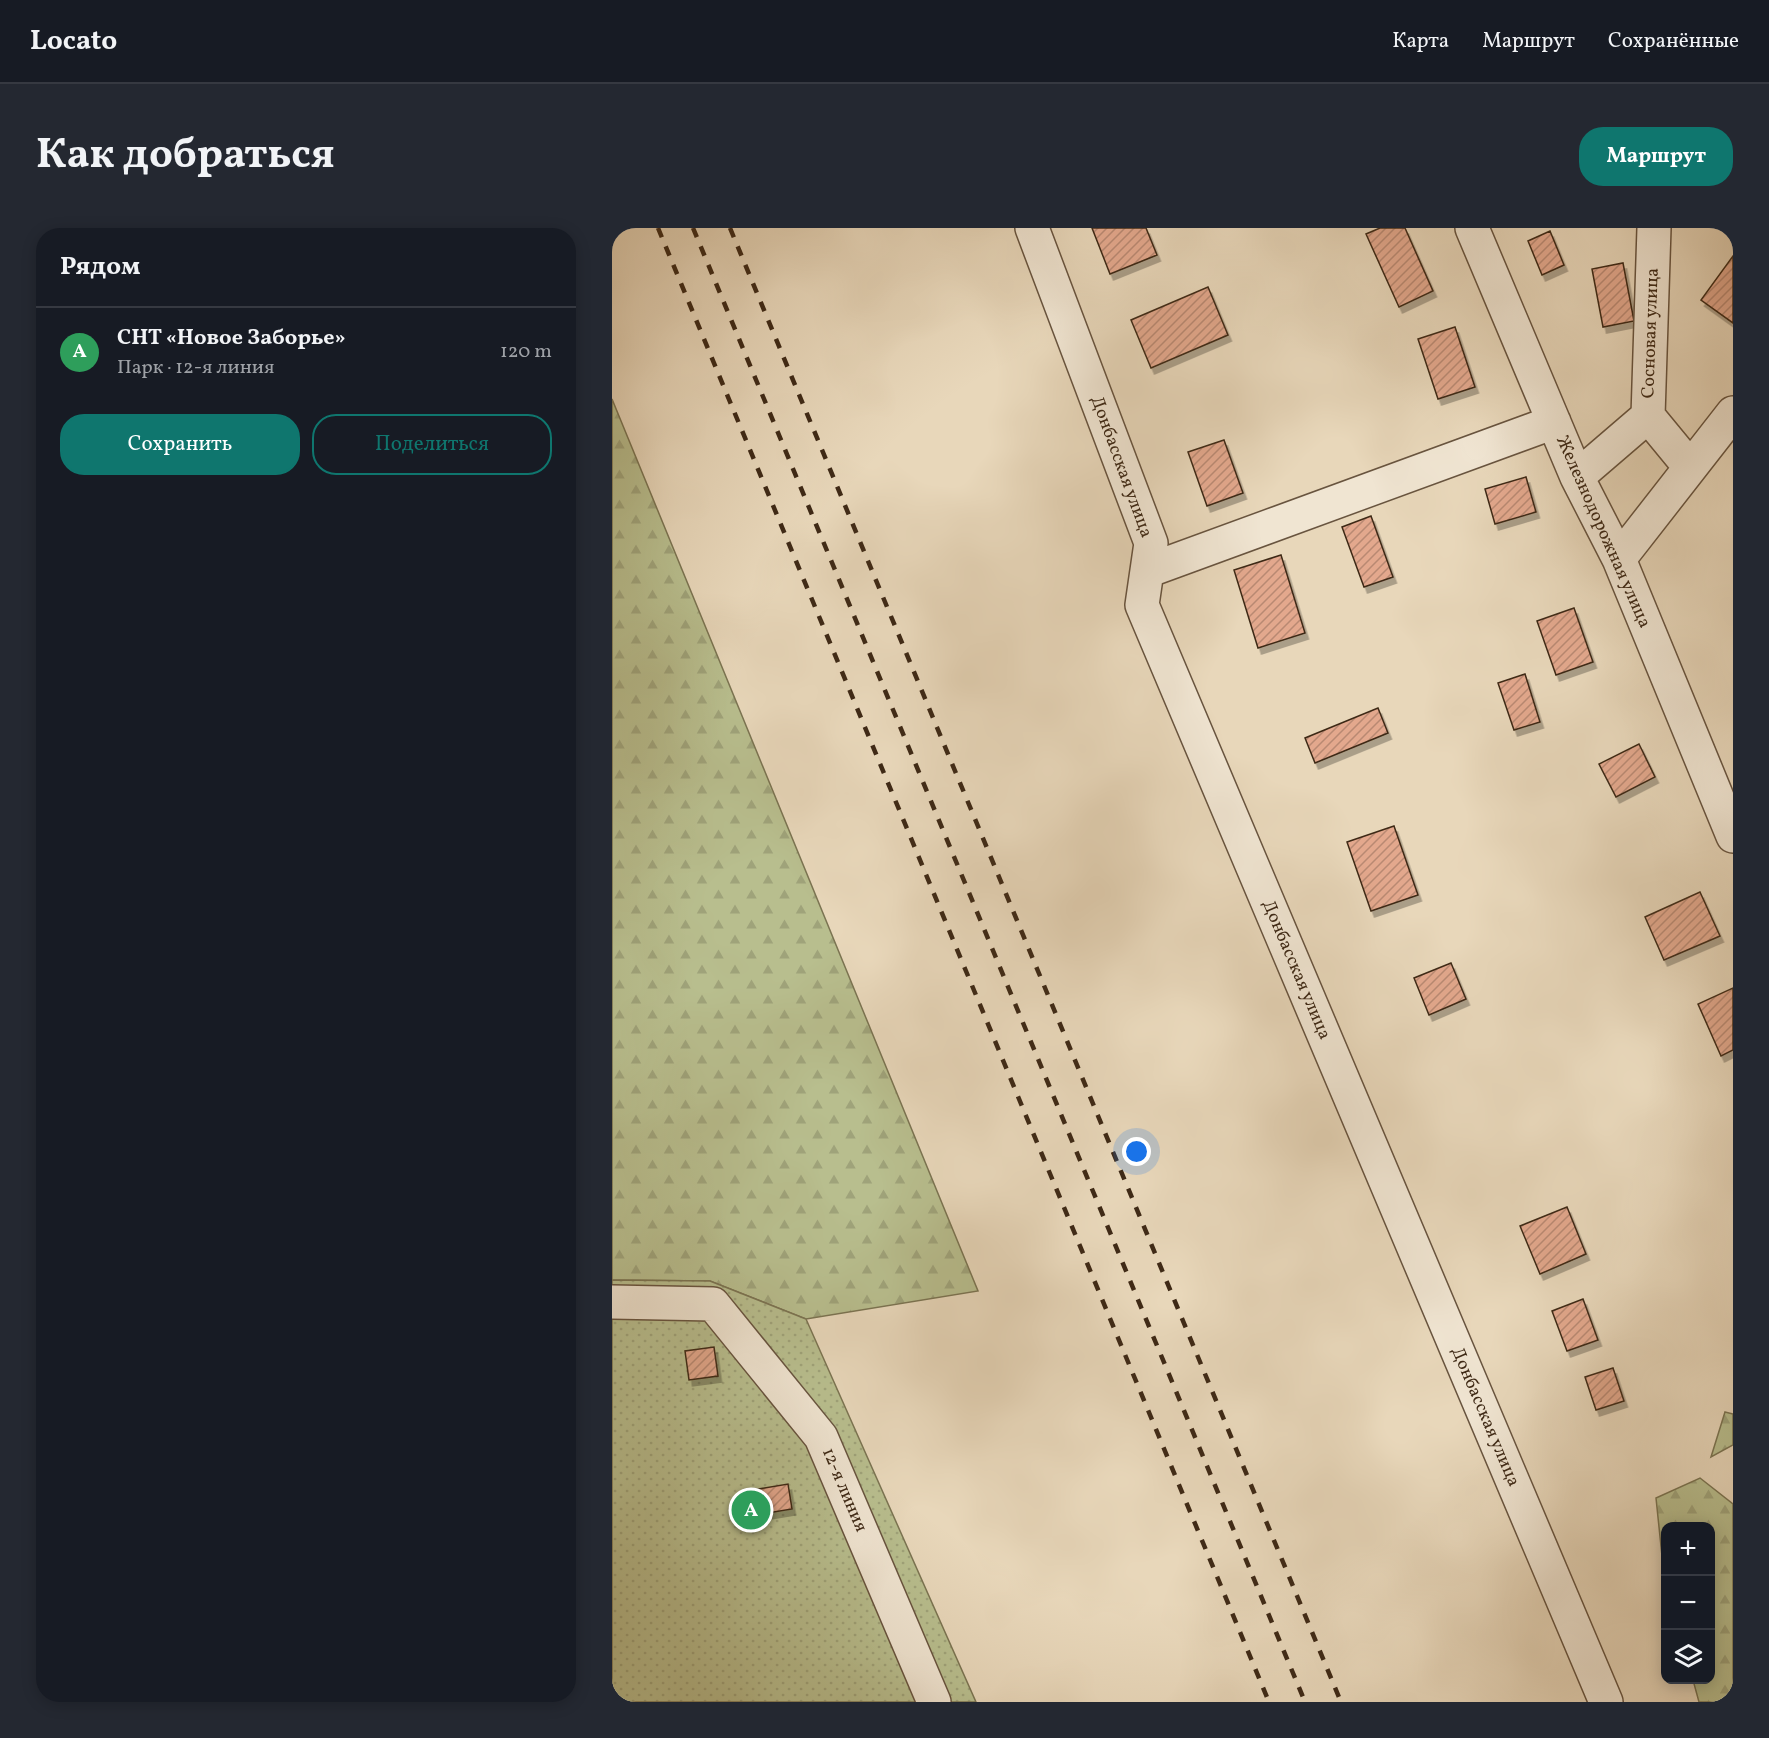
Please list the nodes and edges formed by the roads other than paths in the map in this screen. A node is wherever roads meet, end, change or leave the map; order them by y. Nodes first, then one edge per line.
1 (1032, 228) edge
2 (1472, 228) edge
3 (1654, 228) edge
4 (1733, 413) edge
5 (1648, 416) junction
6 (1554, 422) junction
7 (1690, 467) junction
8 (1576, 477) junction
9 (1619, 559) junction
10 (1147, 572) junction
11 (1733, 836) edge
12 (612, 1302) edge
13 (915, 1657) junction
14 (912, 1702) edge
15 (934, 1702) edge
16 (1605, 1702) edge

1 - 10 street, Донбасская улица
2 - 6 street, Железнодорожная улица
3 - 5 street, Сосновая улица
4 - 7 street
5 - 7 street
5 - 8 street, Сосновая улица
6 - 8 street, Железнодорожная улица
6 - 10 street
7 - 9 street
8 - 9 street, Железнодорожная улица
9 - 11 street, Железнодорожная улица
10 - 16 street, Донбасская улица
12 - 13 street, 12-я линия
13 - 14 street
13 - 15 street, 12-я линия

